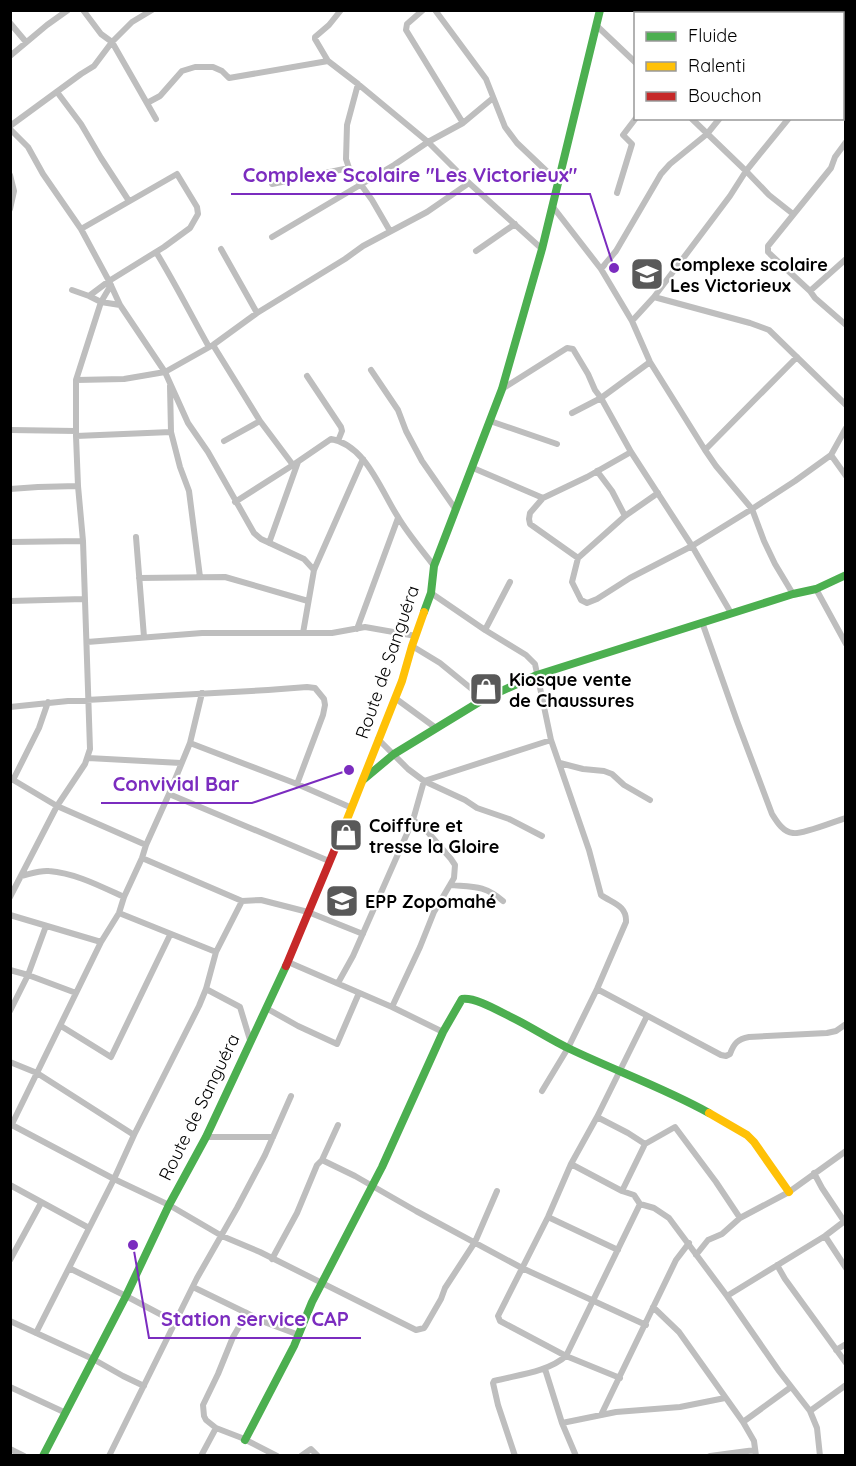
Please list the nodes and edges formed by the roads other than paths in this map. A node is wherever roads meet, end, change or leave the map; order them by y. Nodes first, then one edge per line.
1 (68, 10) edge
2 (83, 10) edge
3 (152, 10) edge
4 (341, 10) edge
5 (423, 10) edge
6 (435, 10) edge
7 (600, 10) edge
8 (10, 23) edge
9 (597, 26) junction
10 (26, 42) junction
11 (112, 42) junction
12 (10, 56) edge
13 (328, 61) junction
14 (634, 61) edge
15 (358, 84) junction
16 (57, 92) junction
17 (493, 98) junction
18 (147, 103) junction
19 (156, 119) dead end
20 (634, 120) edge
21 (693, 120) edge
22 (718, 120) edge
23 (787, 120) edge
24 (463, 123) junction
25 (10, 128) edge
26 (707, 134) junction
27 (428, 142) junction
28 (846, 142) edge
29 (349, 168) junction
30 (747, 171) junction
31 (10, 175) edge
32 (558, 182) junction
33 (361, 183) junction
34 (469, 183) junction
35 (272, 184) dead end
36 (617, 194) dead end
37 (129, 201) junction
38 (553, 207) junction
39 (10, 209) edge
40 (793, 214) junction
41 (515, 224) junction
42 (81, 229) junction
43 (390, 231) junction
44 (272, 237) dead end
45 (221, 249) dead end
46 (542, 249) junction
47 (476, 251) dead end
48 (156, 252) junction
49 (846, 259) edge
50 (601, 269) junction
51 (110, 283) junction
52 (72, 290) dead end
53 (810, 291) junction
54 (89, 296) junction
55 (654, 297) junction
56 (102, 302) junction
57 (120, 304) junction
58 (257, 313) junction
59 (632, 321) junction
60 (846, 325) edge
61 (211, 346) junction
62 (797, 357) junction
63 (650, 362) junction
64 (371, 370) dead end
65 (165, 372) junction
66 (307, 376) dead end
67 (76, 380) junction
68 (170, 383) junction
69 (502, 389) junction
70 (601, 398) junction
71 (846, 405) edge
72 (573, 413) dead end
73 (260, 421) junction
74 (490, 421) junction
75 (188, 423) junction
76 (846, 428) edge
77 (171, 429) junction
78 (10, 430) edge
79 (76, 434) junction
80 (224, 441) dead end
81 (338, 441) junction
82 (557, 444) dead end
83 (705, 450) junction
84 (631, 453) junction
85 (831, 454) junction
86 (363, 459) junction
87 (296, 463) junction
88 (473, 468) junction
89 (597, 471) junction
90 (846, 476) edge
91 (78, 486) junction
92 (10, 489) edge
93 (658, 493) junction
94 (543, 498) junction
95 (235, 502) junction
96 (752, 509) junction
97 (456, 510) junction
98 (625, 516) junction
99 (398, 518) junction
100 (136, 537) dead end
101 (83, 541) junction
102 (10, 542) edge
103 (269, 543) junction
104 (692, 546) junction
105 (578, 558) junction
106 (434, 566) junction
107 (314, 570) junction
108 (846, 575) edge
109 (200, 577) junction
110 (139, 578) junction
111 (510, 582) dead end
112 (816, 589) junction
113 (431, 593) junction
114 (793, 594) junction
115 (84, 599) junction
116 (10, 601) edge
117 (308, 601) junction
118 (731, 613) junction
119 (702, 622) junction
120 (357, 629) junction
121 (485, 630) junction
122 (303, 633) junction
123 (416, 636) junction
124 (144, 637) junction
125 (87, 642) junction
126 (846, 644) edge
127 (412, 646) junction
128 (537, 675) junction
129 (202, 693) junction
130 (89, 699) junction
131 (395, 699) junction
132 (484, 699) junction
133 (48, 702) junction
134 (10, 707) edge
135 (436, 728) junction
136 (378, 739) junction
137 (551, 740) junction
138 (190, 743) junction
139 (394, 754) junction
140 (88, 758) junction
141 (181, 763) junction
142 (560, 763) junction
143 (12, 779) edge
144 (363, 780) junction
145 (424, 781) junction
146 (297, 784) junction
147 (169, 794) junction
148 (650, 800) dead end
149 (57, 806) junction
150 (352, 808) junction
151 (846, 818) edge
152 (413, 820) junction
153 (542, 836) dead end
154 (146, 845) junction
155 (142, 858) junction
156 (329, 861) junction
157 (21, 876) junction
158 (450, 885) junction
159 (10, 897) edge
160 (124, 897) junction
161 (242, 901) junction
162 (503, 902) dead end
163 (308, 912) junction
164 (119, 913) junction
165 (10, 915) edge
166 (46, 926) junction
167 (170, 934) junction
168 (363, 934) junction
169 (101, 942) junction
170 (216, 952) junction
171 (288, 962) junction
172 (10, 970) edge
173 (28, 975) junction
174 (338, 983) junction
175 (206, 989) junction
176 (597, 989) junction
177 (76, 993) junction
178 (359, 993) junction
179 (392, 1007) junction
180 (266, 1008) junction
181 (10, 1011) edge
182 (647, 1016) junction
183 (846, 1024) edge
184 (60, 1026) junction
185 (443, 1032) junction
186 (250, 1040) junction
187 (568, 1048) junction
188 (10, 1062) edge
189 (619, 1072) junction
190 (37, 1073) junction
191 (542, 1091) dead end
192 (291, 1096) dead end
193 (597, 1117) junction
194 (11, 1125) edge
195 (338, 1125) dead end
196 (134, 1135) junction
197 (206, 1137) junction
198 (273, 1137) junction
199 (645, 1144) junction
200 (846, 1151) edge
201 (322, 1160) junction
202 (570, 1164) junction
203 (814, 1173) junction
204 (114, 1179) junction
205 (10, 1185) edge
206 (372, 1187) junction
207 (497, 1191) dead end
208 (622, 1191) junction
209 (789, 1192) junction
210 (41, 1203) junction
211 (639, 1204) junction
212 (169, 1205) junction
213 (548, 1217) junction
214 (740, 1218) junction
215 (845, 1221) edge
216 (89, 1228) junction
217 (222, 1236) junction
218 (825, 1236) junction
219 (475, 1242) junction
220 (689, 1243) junction
221 (618, 1250) junction
222 (696, 1255) junction
223 (272, 1259) junction
224 (10, 1260) edge
225 (777, 1265) junction
226 (69, 1268) junction
227 (522, 1268) junction
228 (846, 1268) edge
229 (323, 1283) junction
230 (193, 1287) junction
231 (126, 1296) junction
232 (727, 1296) junction
233 (592, 1301) junction
234 (653, 1307) junction
235 (247, 1313) junction
236 (10, 1321) edge
237 (175, 1322) junction
238 (646, 1325) junction
239 (36, 1333) junction
240 (299, 1335) junction
241 (846, 1344) edge
242 (836, 1350) junction
243 (566, 1356) junction
244 (93, 1359) junction
245 (846, 1364) edge
246 (544, 1369) junction
247 (620, 1378) junction
248 (846, 1385) edge
249 (144, 1386) junction
250 (10, 1387) edge
251 (791, 1387) junction
252 (725, 1398) junction
253 (810, 1411) junction
254 (66, 1413) junction
255 (601, 1415) junction
256 (743, 1422) junction
257 (562, 1423) junction
258 (216, 1428) junction
259 (245, 1440) junction
260 (10, 1449) edge
261 (756, 1453) edge
262 (24, 1455) edge
263 (43, 1455) edge
264 (110, 1455) edge
265 (201, 1455) edge
266 (277, 1455) edge
267 (301, 1455) edge
268 (318, 1455) edge
269 (515, 1455) edge
270 (576, 1455) edge
271 (710, 1455) edge
272 (820, 1455) edge

1 - 10 street
2 - 11 street
3 - 11 street
4 - 13 street
5 - 24 street
6 - 17 street
7 - 9 street, Route de Sanguéra
8 - 10 street
9 - 14 street
9 - 32 street, Route de Sanguéra
10 - 12 street
11 - 16 street
11 - 18 street
13 - 15 street
13 - 18 street
15 - 27 street
15 - 29 street
16 - 25 street
16 - 37 street
17 - 24 street
17 - 32 street
18 - 19 street
20 - 36 street
21 - 26 street
22 - 26 street
23 - 30 street
24 - 27 street
25 - 42 street
26 - 30 street
26 - 50 street
27 - 33 street
27 - 34 street
28 - 40 street
29 - 33 street
29 - 35 street
30 - 40 street
30 - 55 street
31 - 39 street
32 - 38 street, Route de Sanguéra
33 - 43 street
33 - 44 street
34 - 41 street
34 - 43 street
37 - 42 street
37 - 48 street
38 - 46 street, Route de Sanguéra
38 - 50 street
40 - 53 street
41 - 46 street
41 - 47 street
42 - 51 street
43 - 58 street
45 - 58 street
46 - 69 street, Route de Sanguéra
48 - 51 street
48 - 61 street
49 - 53 street
50 - 59 street
51 - 54 street
51 - 56 street
51 - 57 street
52 - 54 street
53 - 60 street
54 - 56 street
55 - 59 street
55 - 62 street
56 - 57 street
56 - 67 street
57 - 65 street
58 - 61 street
59 - 63 street
61 - 65 street
61 - 73 street
62 - 71 street
62 - 83 street
63 - 70 street
63 - 83 street
64 - 97 street
65 - 67 street
65 - 68 street
66 - 81 street
67 - 79 street
68 - 75 street
68 - 77 street
69 - 70 street
69 - 74 street, Route de Sanguéra
70 - 72 street
70 - 84 street
73 - 80 street
73 - 87 street
74 - 82 street
74 - 88 street, Route de Sanguéra
75 - 77 street
75 - 95 street
76 - 85 street
77 - 79 street
77 - 109 street
78 - 79 street
79 - 91 street
81 - 86 street
81 - 87 street
83 - 96 street
84 - 89 street
84 - 93 street
85 - 90 street
85 - 96 street
86 - 99 street
86 - 107 street
87 - 95 street
87 - 103 street
88 - 94 street
88 - 97 street, Route de Sanguéra
89 - 94 street
89 - 98 street
91 - 92 street
91 - 101 street
93 - 98 street
93 - 104 street
94 - 105 street
95 - 103 street
96 - 104 street
96 - 114 street
97 - 106 street, Route de Sanguéra
98 - 105 street
99 - 106 street
99 - 120 street
100 - 110 street
101 - 102 street
101 - 115 street
103 - 107 street
104 - 105 street
104 - 118 street
106 - 113 street, Route de Sanguéra
107 - 117 street
108 - 112 street
109 - 110 street
109 - 117 street
110 - 124 street
111 - 121 street
112 - 114 street
112 - 126 street
113 - 121 street
113 - 123 street, Route de Sanguéra
114 - 118 street
115 - 116 street
115 - 125 street
117 - 122 street
118 - 119 street
119 - 128 street
119 - 151 street
120 - 122 street
120 - 123 street
121 - 128 street
122 - 124 street
123 - 127 street, Route de Sanguéra
124 - 125 street
125 - 130 street
127 - 131 street, Route de Sanguéra
127 - 132 street
128 - 132 street
128 - 137 street
129 - 130 street
129 - 138 street
129 - 146 street
130 - 133 street
130 - 140 street
131 - 135 street
131 - 136 street, Route de Sanguéra
132 - 135 street
133 - 134 street
133 - 143 street
135 - 139 street
136 - 139 street
136 - 144 street, Route de Sanguéra
137 - 142 street
137 - 145 street
138 - 141 street
138 - 146 street
139 - 144 street
139 - 145 street
140 - 141 street
140 - 149 street
141 - 147 street
142 - 148 street
142 - 176 street
143 - 149 street
144 - 150 street, Route de Sanguéra
145 - 152 street
145 - 153 street
146 - 150 street
147 - 154 street
147 - 156 street
149 - 154 street
149 - 157 street
150 - 156 street, Route de Sanguéra
152 - 158 street
152 - 168 street
154 - 155 street
155 - 160 street
155 - 161 street
156 - 163 street, Route de Sanguéra
157 - 159 street
157 - 160 street
158 - 162 street
158 - 179 street
160 - 164 street
161 - 163 street
161 - 170 street
163 - 168 street
163 - 171 street, Route de Sanguéra
164 - 167 street
164 - 169 street
165 - 166 street
166 - 169 street
166 - 173 street
167 - 170 street
167 - 184 street
168 - 174 street
169 - 177 street
170 - 175 street
171 - 174 street
171 - 180 street, Route de Sanguéra
172 - 173 street
173 - 177 street
173 - 181 street
174 - 178 street
175 - 186 street
175 - 196 street
176 - 182 street
176 - 187 street
177 - 184 street
178 - 179 street
178 - 180 street
179 - 185 street
180 - 186 street, Route de Sanguéra
182 - 183 street
182 - 189 street
184 - 190 street
185 - 187 street
185 - 206 street
186 - 197 street, Route de Sanguéra
187 - 189 street
187 - 191 street
188 - 190 street
189 - 193 street
189 - 209 street
190 - 194 street
190 - 196 street
192 - 198 street
193 - 199 street
193 - 202 street
194 - 204 street
195 - 201 street
196 - 204 street
197 - 198 street
197 - 212 street, Route de Sanguéra
198 - 217 street
199 - 208 street
199 - 214 street
200 - 203 street
201 - 206 street
201 - 223 street
202 - 208 street
202 - 213 street
203 - 209 street
203 - 215 street
204 - 212 street
204 - 216 street
205 - 210 street
206 - 219 street
206 - 229 street
207 - 219 street
208 - 211 street
209 - 214 street
210 - 216 street
210 - 224 street
211 - 220 street
211 - 221 street
212 - 217 street
212 - 231 street, Route de Sanguéra
213 - 221 street
213 - 227 street
214 - 222 street
215 - 218 street
216 - 226 street
217 - 223 street
217 - 230 street
218 - 225 street
218 - 228 street
219 - 227 street
219 - 229 street
220 - 222 street
220 - 234 street
221 - 233 street
222 - 232 street
223 - 229 street
225 - 232 street
225 - 242 street
226 - 231 street
226 - 239 street
227 - 233 street
227 - 243 street
229 - 240 street
230 - 235 street
230 - 237 street
231 - 237 street
231 - 244 street, Route de Sanguéra
232 - 251 street
233 - 238 street
233 - 243 street
234 - 238 street
234 - 252 street
235 - 240 street
235 - 258 street
236 - 239 street
237 - 249 street
238 - 247 street
239 - 244 street
240 - 259 street
241 - 242 street
242 - 245 street
243 - 246 street
243 - 247 street
244 - 249 street
244 - 254 street, Route de Sanguéra
246 - 257 street
246 - 269 street
247 - 255 street
248 - 253 street
249 - 264 street
250 - 254 street
251 - 253 street
251 - 256 street
252 - 255 street
252 - 256 street
253 - 272 street
254 - 263 street, Route de Sanguéra
255 - 257 street
256 - 261 street
257 - 270 street
258 - 259 street
258 - 265 street
259 - 266 street
260 - 262 street
261 - 271 street
267 - 268 street

